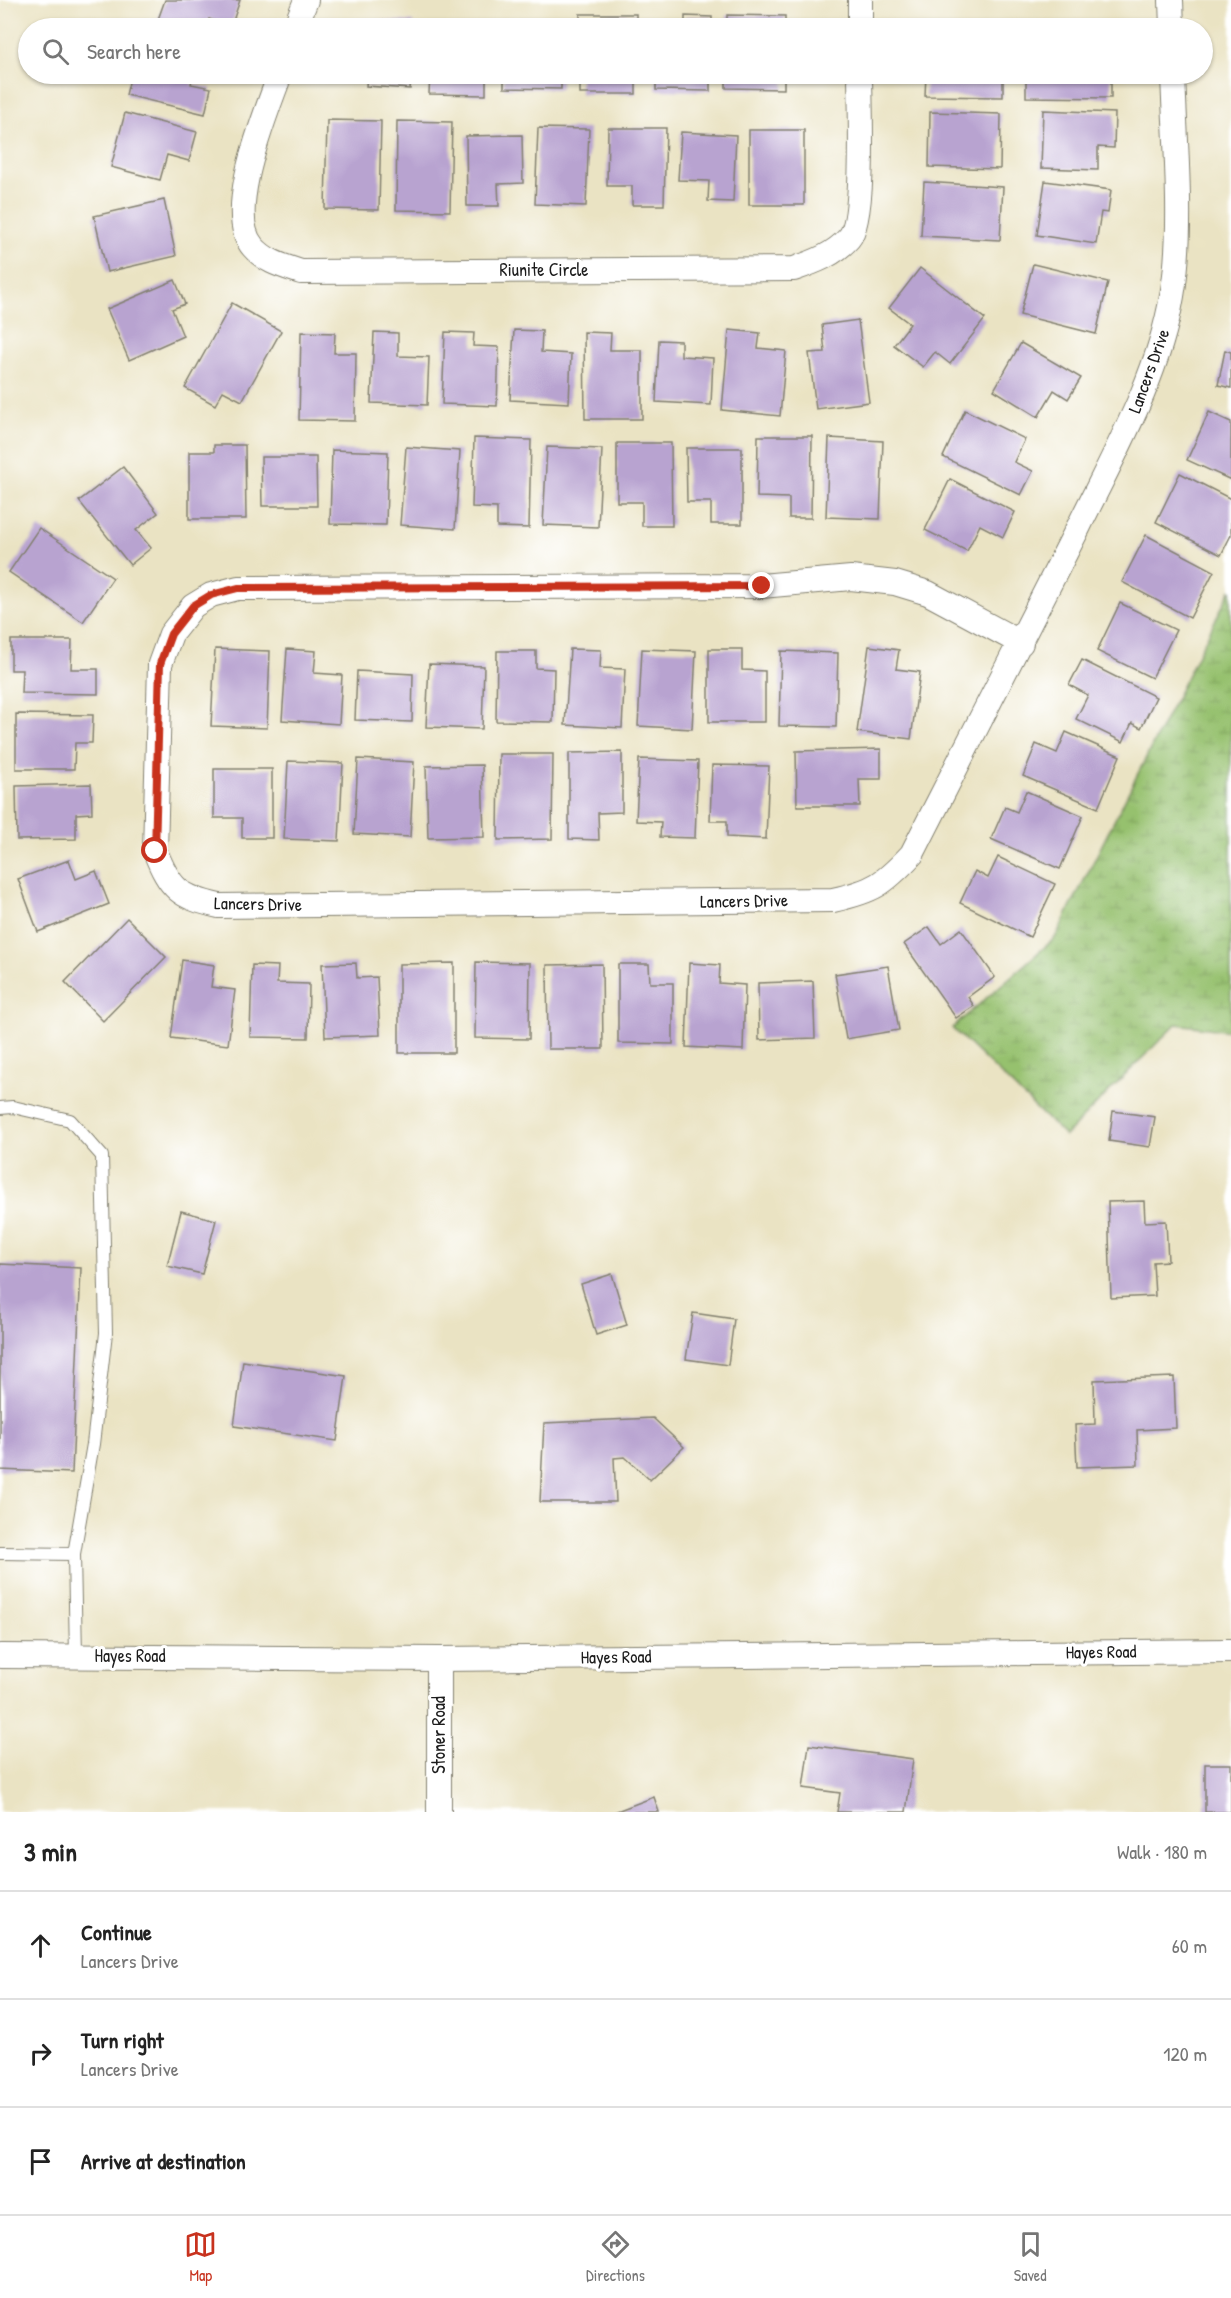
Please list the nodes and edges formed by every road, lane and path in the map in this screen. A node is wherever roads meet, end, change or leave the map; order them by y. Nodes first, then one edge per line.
1 (306, 0) edge
2 (860, 0) edge
3 (1172, 0) edge
4 (299, 18) edge
5 (860, 18) edge
6 (1172, 18) edge
7 (277, 84) edge
8 (860, 84) edge
9 (1173, 84) edge
10 (1021, 643) junction
11 (0, 1108) edge
12 (0, 1553) edge
13 (75, 1554) junction
14 (1231, 1651) edge
15 (0, 1656) edge
16 (76, 1656) junction
17 (439, 1659) junction
18 (439, 1812) edge

1 - 4 street
2 - 5 street
3 - 6 street
7 - 8 street, Riunite Circle
9 - 10 street, Lancers Drive
10 - 10 street, Lancers Drive
11 - 13 lane
12 - 13 lane
13 - 16 lane
14 - 17 street, Hayes Road
15 - 16 street, Hayes Road
16 - 17 street, Hayes Road
17 - 18 street, Stoner Road

